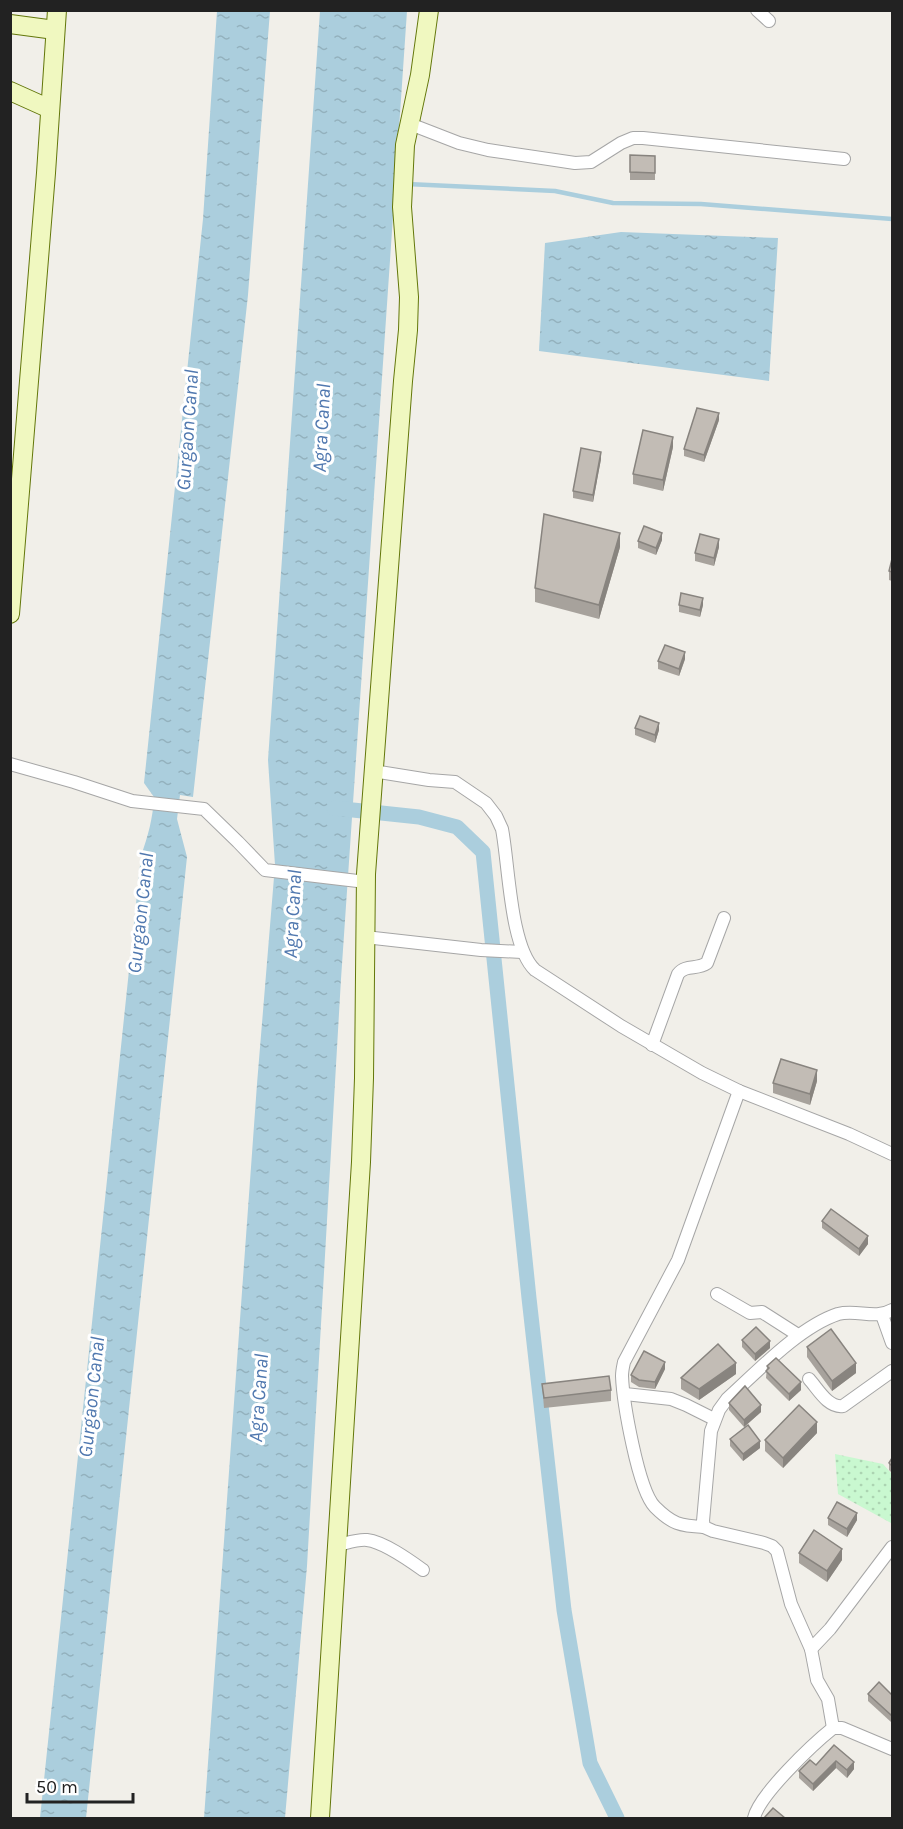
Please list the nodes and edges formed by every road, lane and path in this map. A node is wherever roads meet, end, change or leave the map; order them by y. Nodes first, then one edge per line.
1 (57, 10) edge
2 (429, 10) edge
3 (757, 10) edge
4 (769, 21) dead end
5 (10, 24) edge
6 (56, 30) junction
7 (10, 91) edge
8 (50, 109) junction
9 (410, 124) junction
10 (844, 159) dead end
11 (10, 614) edge
12 (10, 764) edge
13 (374, 771) junction
14 (366, 882) junction
15 (724, 918) dead end
16 (365, 937) junction
17 (522, 952) junction
18 (652, 1045) junction
19 (738, 1091) junction
20 (892, 1154) edge
21 (717, 1294) dead end
22 (887, 1313) edge
23 (798, 1335) junction
24 (892, 1343) edge
25 (892, 1371) edge
26 (809, 1379) dead end
27 (625, 1394) junction
28 (714, 1419) junction
29 (704, 1527) junction
30 (338, 1545) junction
31 (892, 1546) edge
32 (423, 1570) dead end
33 (811, 1649) junction
34 (833, 1728) junction
35 (892, 1749) edge
36 (320, 1818) edge
37 (754, 1818) edge

1 - 6 street
2 - 9 street
3 - 4 street
5 - 6 street
6 - 8 street
7 - 8 street
8 - 11 street
9 - 10 street
9 - 13 street
12 - 14 street
13 - 14 street
13 - 17 street
14 - 16 street
15 - 18 street
16 - 17 street
16 - 30 street
17 - 18 street
18 - 19 street
19 - 20 street
19 - 27 street
21 - 23 street
22 - 23 street
22 - 24 street
23 - 28 street
25 - 26 street
27 - 28 street
27 - 29 street
28 - 29 street
29 - 33 street
30 - 32 street
30 - 36 street
31 - 33 street
33 - 34 street
34 - 35 street
34 - 37 street

